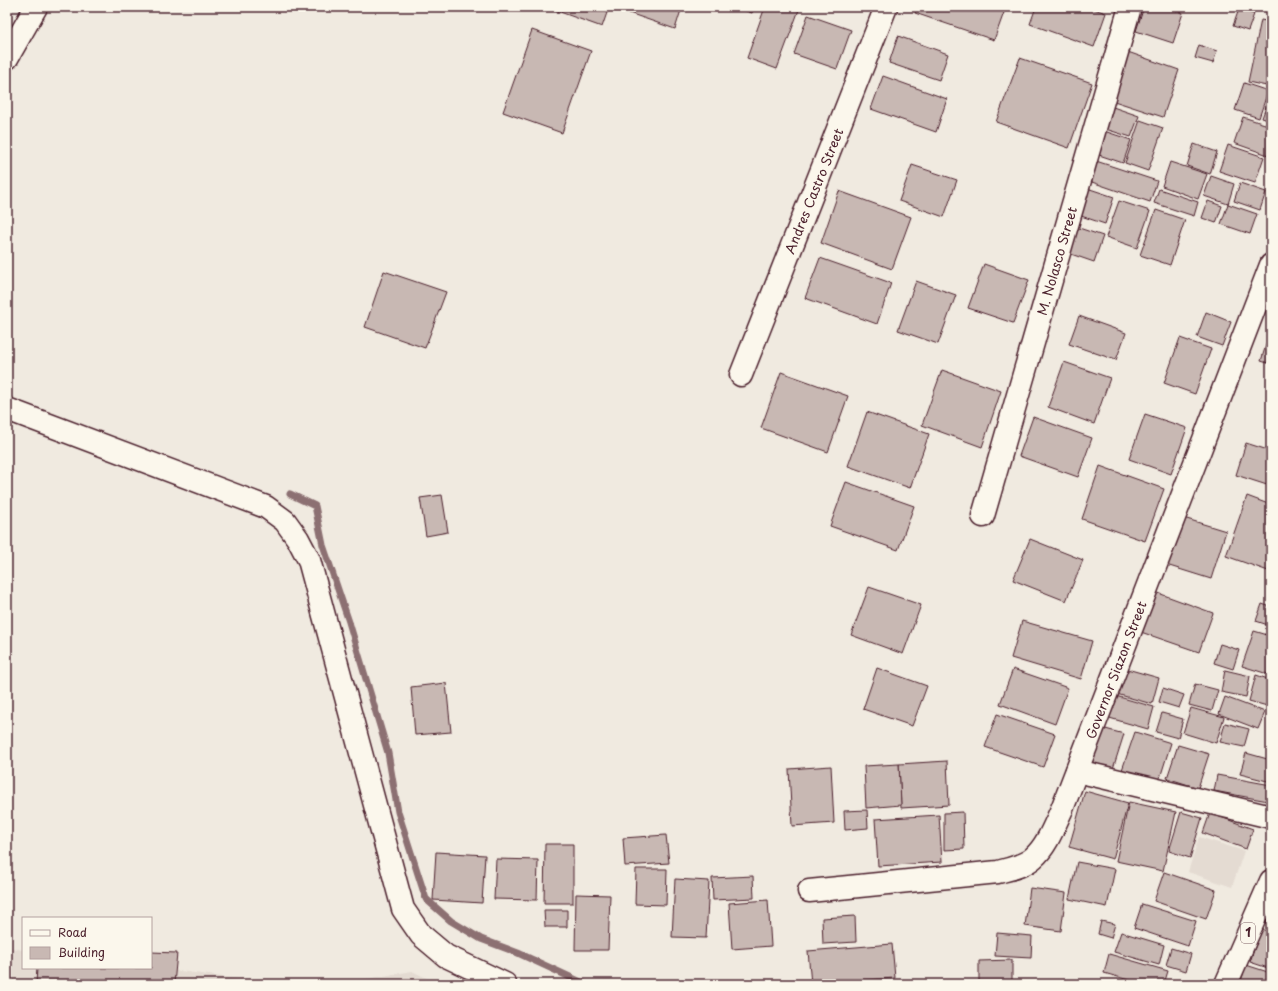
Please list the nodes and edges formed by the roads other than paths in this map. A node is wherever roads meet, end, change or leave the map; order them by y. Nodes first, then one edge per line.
1 (36, 7) edge
2 (886, 7) edge
3 (1130, 7) edge
4 (7, 58) edge
5 (1271, 265) edge
6 (741, 375) dead end
7 (7, 409) edge
8 (983, 516) dead end
9 (1077, 771) junction
10 (1271, 817) edge
11 (1271, 881) edge
12 (809, 891) dead end
13 (505, 984) edge
14 (1226, 984) edge

1 - 4 main road
2 - 6 main road, Andres Castro Street
3 - 8 main road, M. Nolasco Street
5 - 9 main road, Governor Siazon Street
7 - 13 main road
9 - 10 main road
9 - 12 main road, Governor Siazon Street
11 - 14 main road, 1

